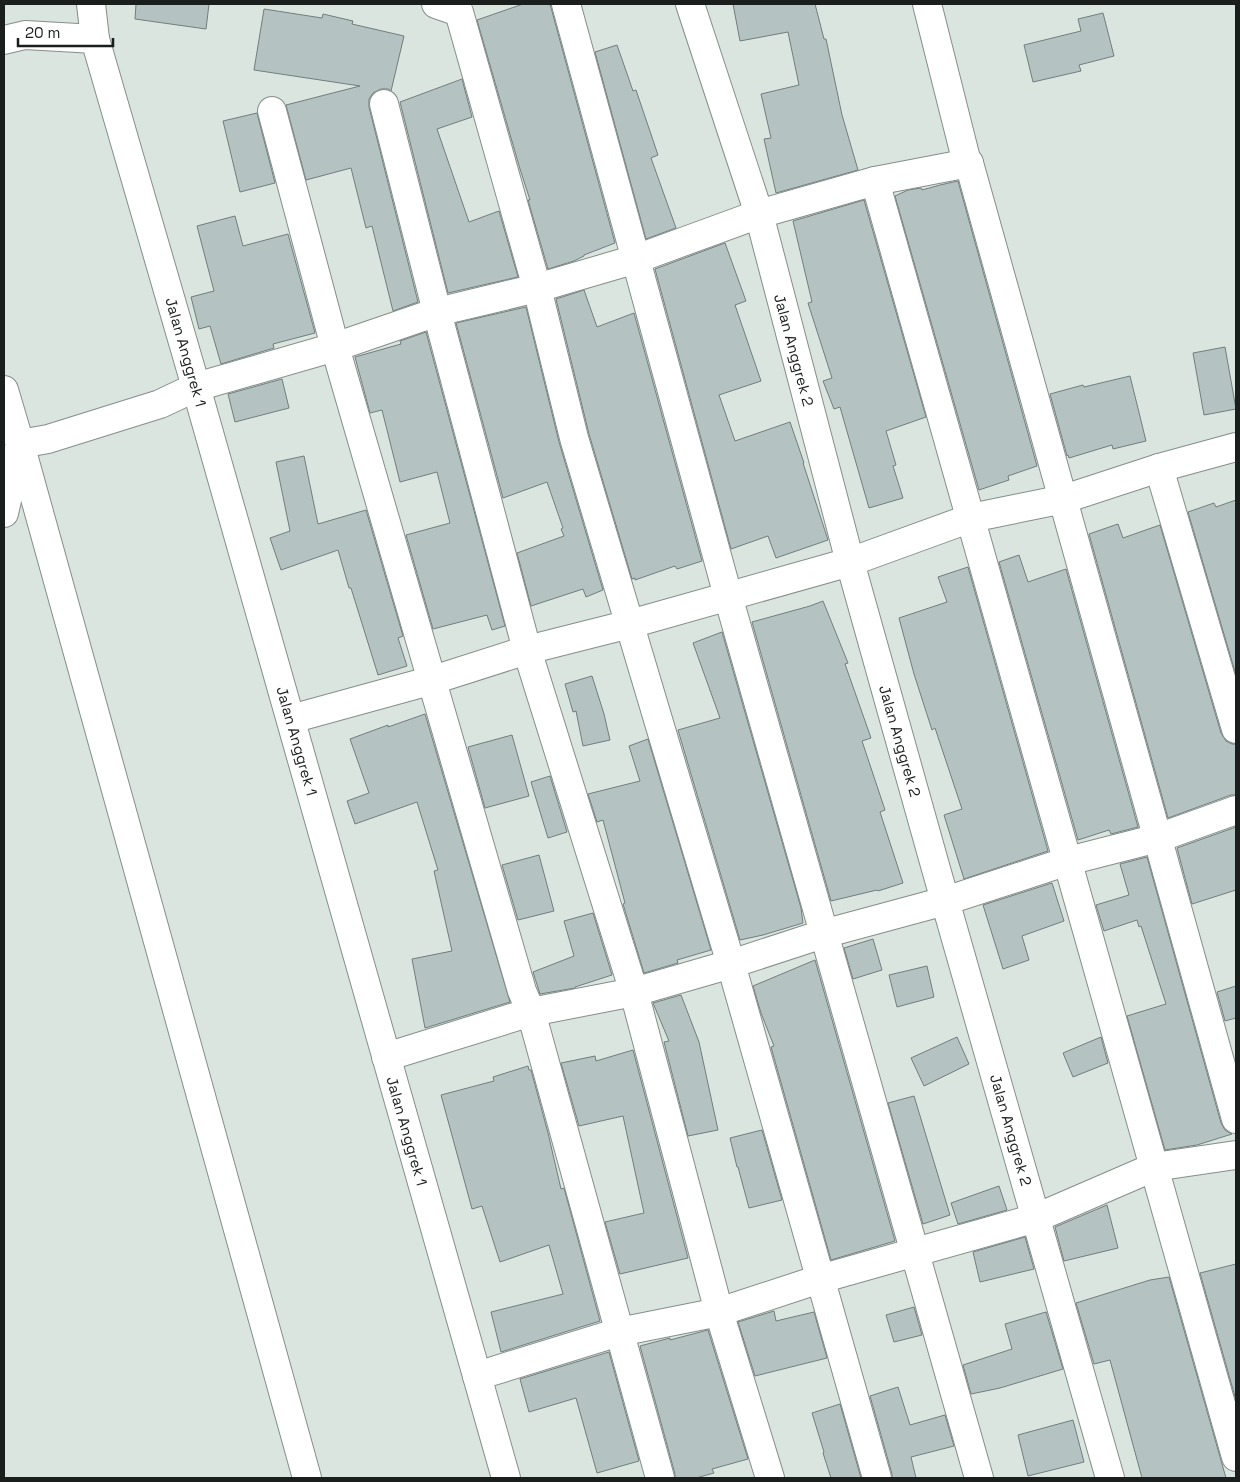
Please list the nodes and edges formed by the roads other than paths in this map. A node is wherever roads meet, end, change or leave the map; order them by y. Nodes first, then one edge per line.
1 (90, 4) edge
2 (566, 4) edge
3 (690, 4) edge
4 (927, 4) edge
5 (451, 6) edge
6 (14, 38) edge
7 (95, 39) junction
8 (384, 104) dead end
9 (272, 111) dead end
10 (969, 163) junction
11 (875, 181) junction
12 (759, 214) junction
13 (636, 259) junction
14 (537, 288) junction
15 (437, 312) junction
16 (335, 347) junction
17 (196, 387) junction
18 (4, 390) edge
19 (20, 444) junction
20 (1236, 447) edge
21 (1159, 468) junction
22 (1064, 499) junction
23 (4, 513) edge
24 (970, 518) junction
25 (850, 562) junction
26 (728, 596) junction
27 (630, 624) junction
28 (527, 650) junction
29 (433, 680) junction
30 (290, 719) junction
31 (1236, 729) edge
32 (1236, 810) edge
33 (1158, 838) junction
34 (1068, 861) junction
35 (945, 901) junction
36 (823, 934) junction
37 (731, 964) junction
38 (634, 992) junction
39 (531, 1012) junction
40 (386, 1057) junction
41 (1236, 1119) edge
42 (1236, 1155) edge
43 (1154, 1167) junction
44 (1036, 1218) junction
45 (915, 1253) junction
46 (820, 1279) junction
47 (719, 1312) junction
48 (618, 1332) junction
49 (477, 1376) junction
50 (1236, 1458) edge
51 (307, 1478) edge
52 (506, 1478) edge
53 (660, 1478) edge
54 (770, 1478) edge
55 (877, 1478) edge
56 (979, 1478) edge
57 (1110, 1478) edge

1 - 7 street, Jalan Anggrek 1
2 - 13 street
3 - 12 street, Jalan Anggrek 2
4 - 10 street
5 - 14 street
6 - 7 street
7 - 17 street, Jalan Anggrek 1
8 - 15 street
9 - 16 street
10 - 11 street
10 - 22 street
11 - 12 street
11 - 24 street
12 - 13 street
12 - 25 street, Jalan Anggrek 2
13 - 14 street
13 - 26 street
14 - 15 street
14 - 27 street
15 - 16 street
15 - 28 street
16 - 17 street
16 - 29 street
17 - 19 street
17 - 30 street, Jalan Anggrek 1
18 - 19 street
19 - 23 street
19 - 51 street
20 - 21 street
21 - 22 street
21 - 31 street
22 - 24 street
22 - 33 street
24 - 25 street
24 - 34 street
25 - 26 street
25 - 35 street, Jalan Anggrek 2
26 - 27 street
26 - 36 street
27 - 28 street
27 - 37 street
28 - 29 street
28 - 38 street
29 - 30 street
29 - 39 street
30 - 40 street, Jalan Anggrek 1
32 - 33 street
33 - 34 street
33 - 41 street
34 - 35 street
34 - 43 street
35 - 36 street
35 - 44 street, Jalan Anggrek 2
36 - 37 street
36 - 45 street
37 - 38 street
37 - 46 street
38 - 39 street
38 - 47 street
39 - 40 street
39 - 48 street
40 - 49 street, Jalan Anggrek 1
42 - 43 street
43 - 44 street
43 - 50 street
44 - 45 street
44 - 57 street, Jalan Anggrek 2
45 - 46 street
45 - 56 street
46 - 47 street
46 - 55 street
47 - 48 street
47 - 54 street
48 - 49 street
48 - 53 street
49 - 52 street, Jalan Anggrek 1

